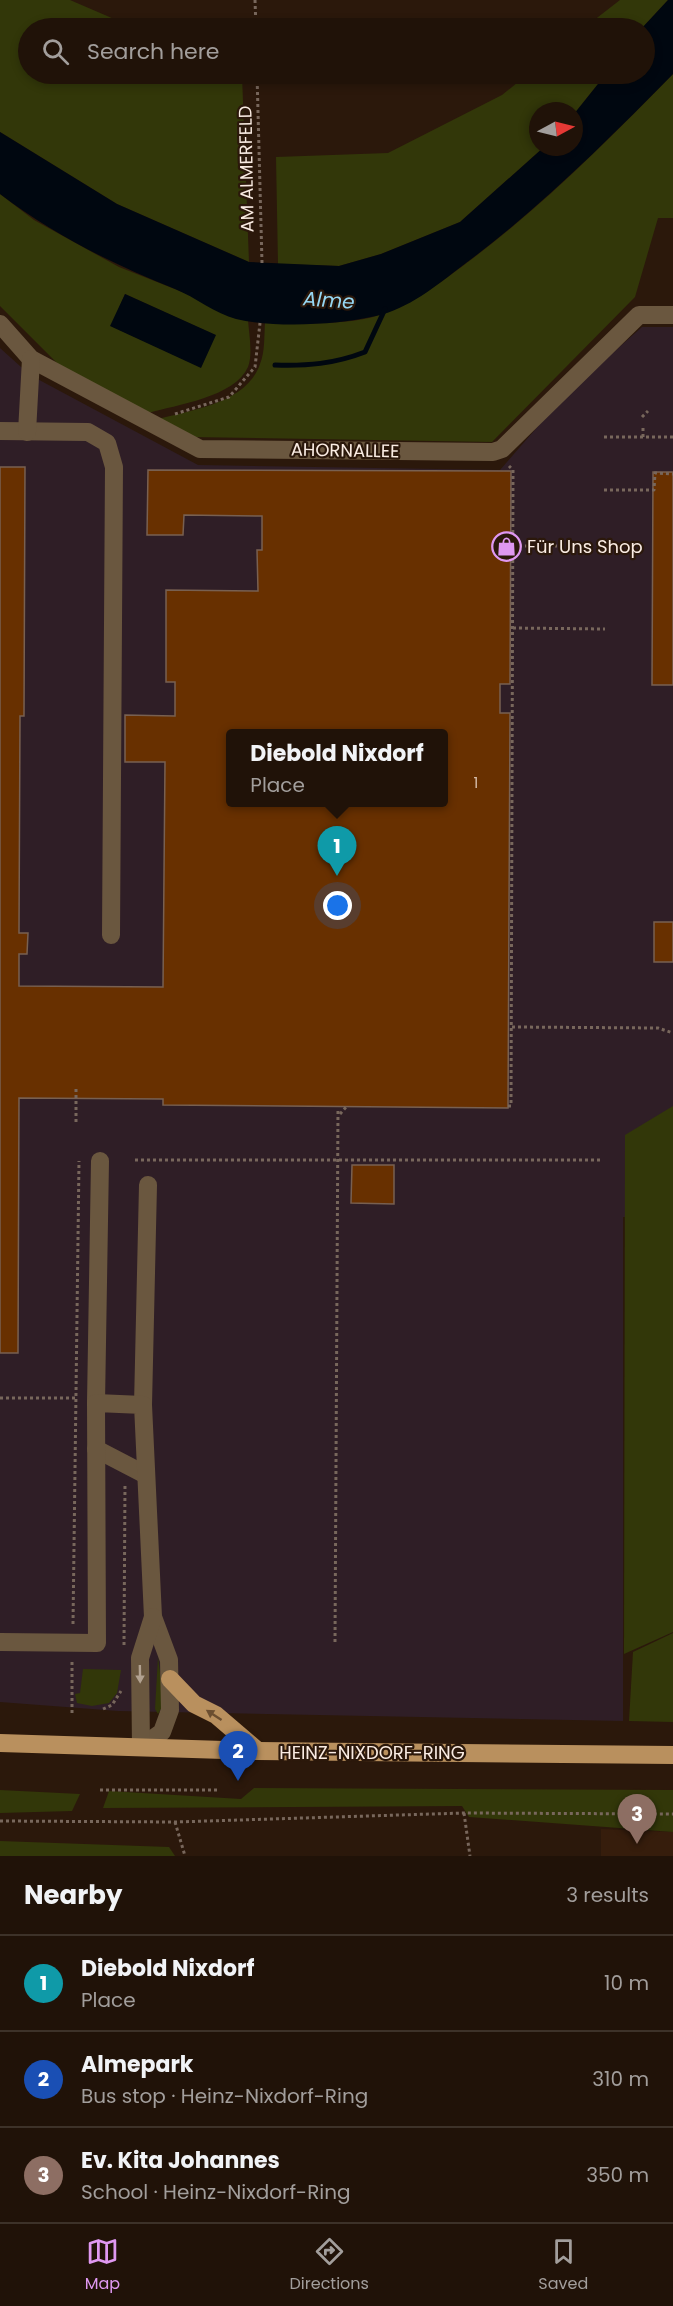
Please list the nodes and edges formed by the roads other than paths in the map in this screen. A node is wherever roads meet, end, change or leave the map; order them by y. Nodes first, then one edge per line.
1 (673, 315) edge
2 (0, 324) edge
3 (31, 359) junction
4 (0, 431) edge
5 (27, 432) junction
6 (111, 935) dead end
7 (100, 1161) dead end
8 (148, 1185) dead end
9 (96, 1403) junction
10 (143, 1404) junction
11 (96, 1449) junction
12 (146, 1475) junction
13 (153, 1617) junction
14 (0, 1642) edge
15 (170, 1679) junction
16 (0, 1743) edge
17 (141, 1747) junction
18 (258, 1751) junction
19 (673, 1755) edge

1 - 3 street, AHORNALLEE
2 - 3 street, AHORNALLEE
3 - 5 street
4 - 5 street
5 - 6 street
7 - 9 street
8 - 10 street
9 - 10 street
9 - 11 street
10 - 12 street
11 - 12 street
11 - 14 street
12 - 13 street
13 - 15 street
13 -> 17 street
15 - 17 street
18 -> 15 main road
16 - 17 main road, HEINZ-NIXDORF-RING
17 - 18 main road, HEINZ-NIXDORF-RING
18 - 19 main road, HEINZ-NIXDORF-RING

